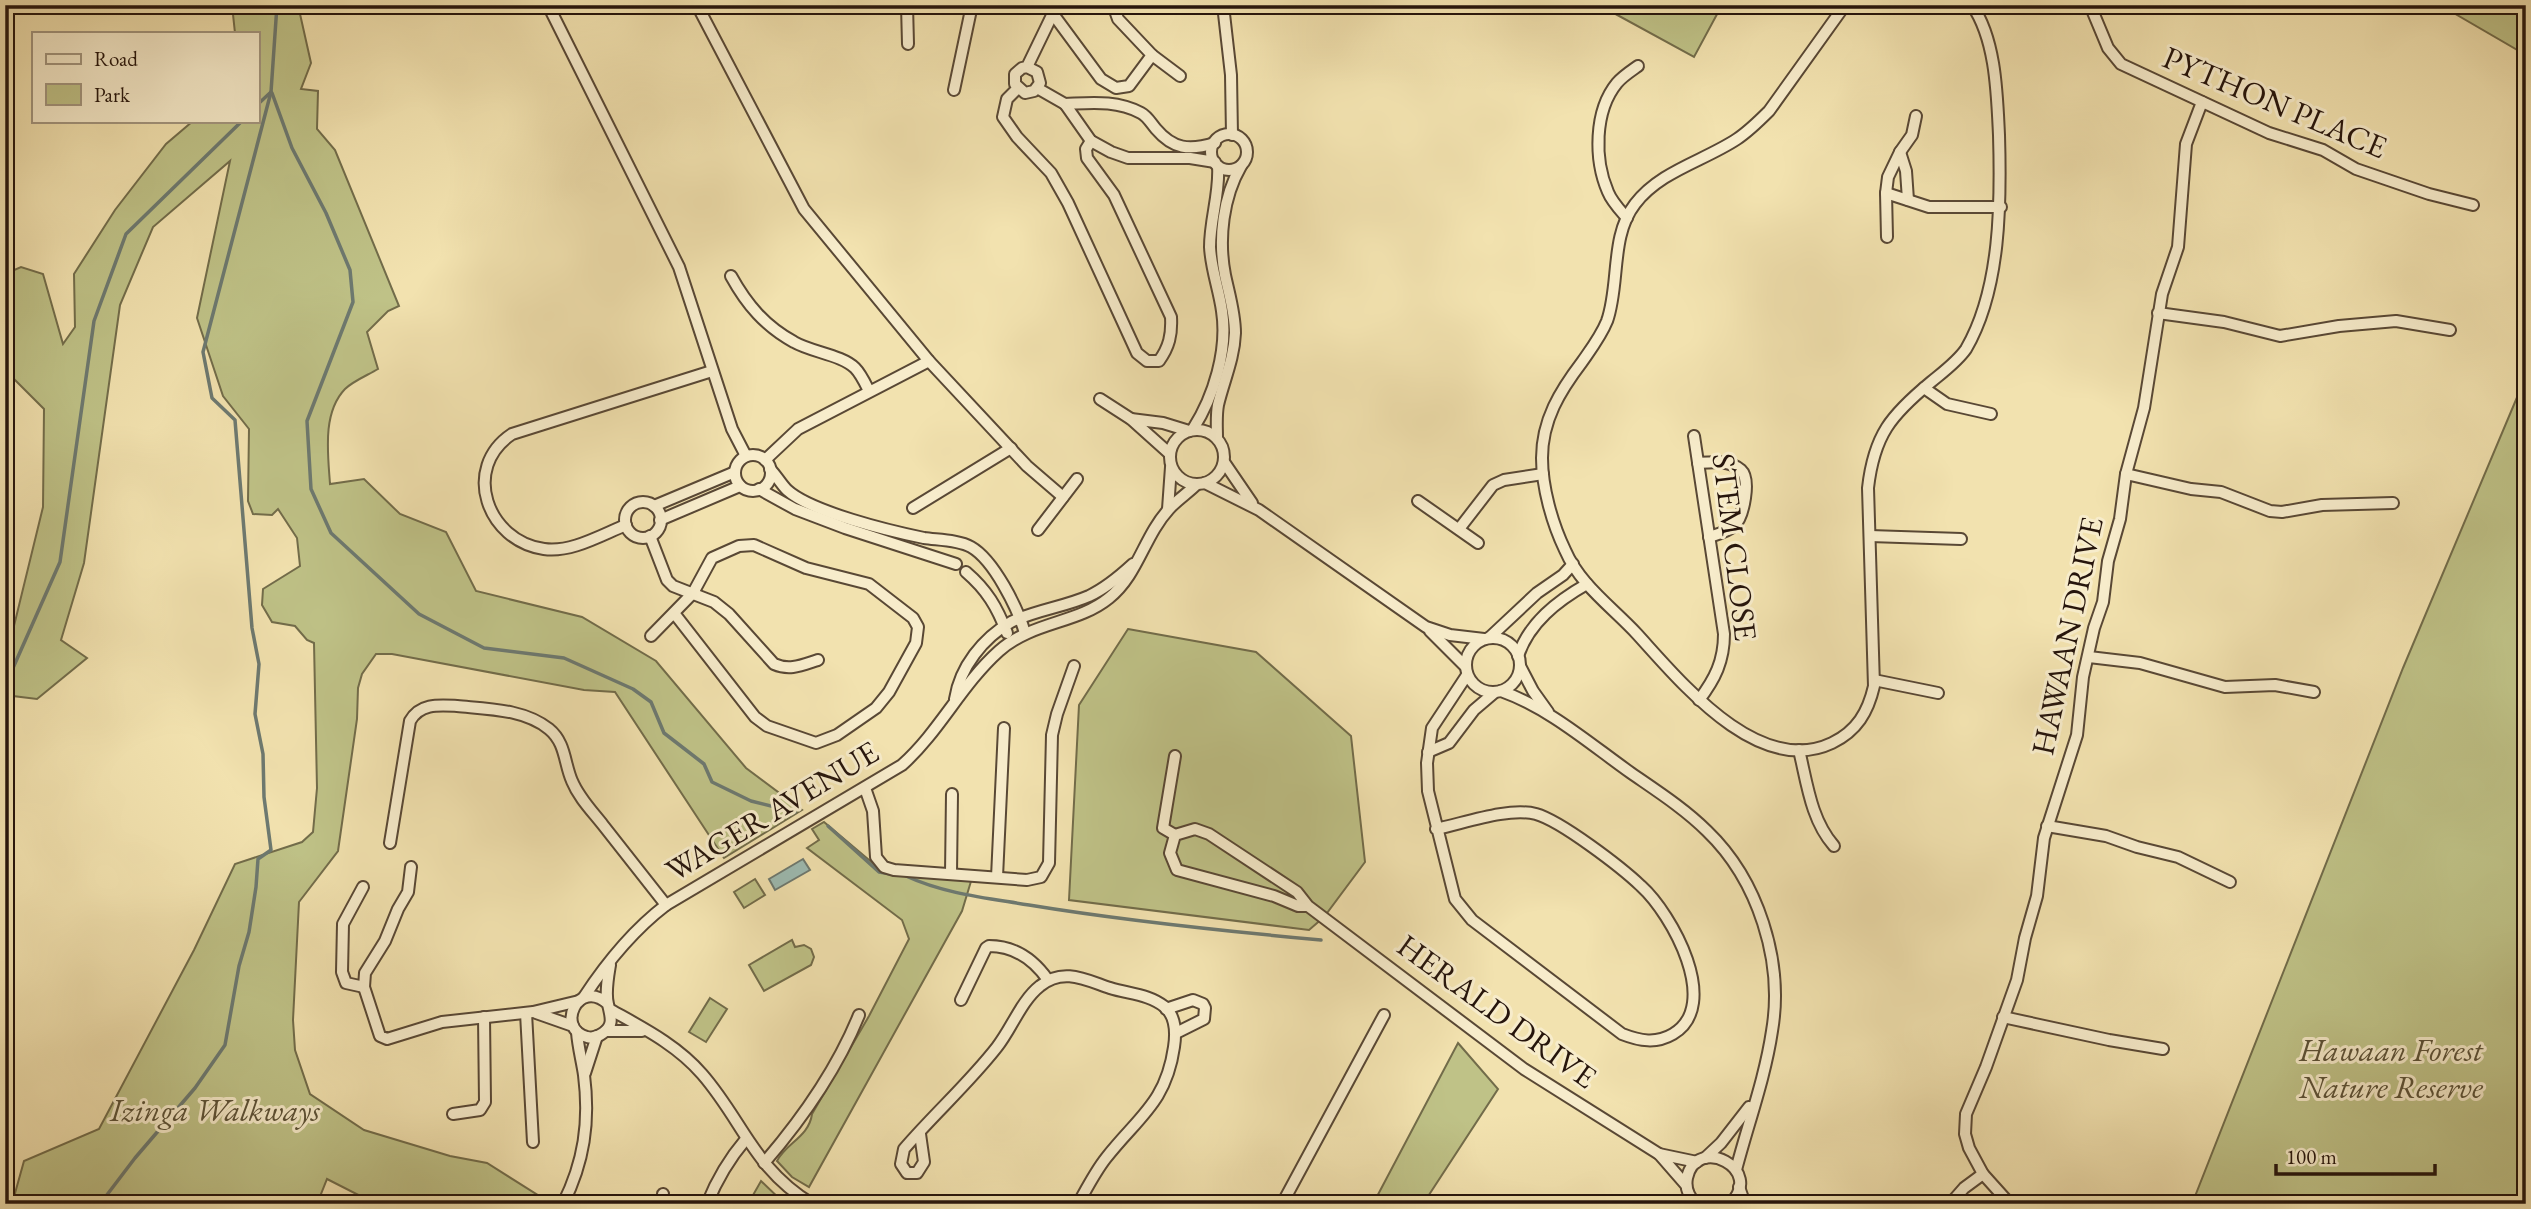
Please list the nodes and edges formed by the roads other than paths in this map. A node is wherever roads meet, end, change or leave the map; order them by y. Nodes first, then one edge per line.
1 (548, 5) edge
2 (697, 5) edge
3 (907, 5) edge
4 (972, 5) edge
5 (1113, 5) edge
6 (1223, 5) edge
7 (1972, 5) edge
8 (2090, 5) edge
9 (1844, 6) edge
10 (1055, 9) edge
11 (908, 44) dead end
12 (1152, 55) junction
13 (1638, 66) dead end
14 (1027, 67) junction
15 (1180, 76) dead end
16 (1037, 88) junction
17 (1017, 89) junction
18 (954, 90) dead end
19 (2202, 102) junction
20 (1065, 104) junction
21 (1916, 116) dead end
22 (1232, 135) junction
23 (1091, 141) junction
24 (1214, 143) junction
25 (1900, 152) junction
26 (1216, 164) junction
27 (1241, 166) junction
28 (1886, 193) junction
29 (1908, 200) junction
30 (2473, 205) dead end
31 (2001, 207) junction
32 (1627, 218) junction
33 (1887, 237) dead end
34 (730, 276) dead end
35 (2158, 313) junction
36 (2451, 330) dead end
37 (929, 362) junction
38 (712, 371) junction
39 (1924, 388) junction
40 (869, 391) junction
41 (1100, 400) dead end
42 (1991, 414) dead end
43 (1131, 419) junction
44 (1191, 430) junction
45 (1694, 436) dead end
46 (1217, 438) junction
47 (1011, 448) junction
48 (746, 456) junction
49 (1170, 459) junction
50 (1224, 462) junction
51 (1698, 463) junction
52 (768, 464) junction
53 (734, 472) junction
54 (1544, 474) junction
55 (2126, 474) junction
56 (1077, 479) dead end
57 (1200, 483) junction
58 (740, 486) junction
59 (759, 489) junction
60 (1063, 497) junction
61 (1418, 500) dead end
62 (2393, 503) dead end
63 (654, 506) junction
64 (913, 508) dead end
65 (1168, 509) junction
66 (1259, 510) junction
67 (660, 520) junction
68 (626, 525) junction
69 (1459, 529) junction
70 (1038, 530) dead end
71 (650, 536) junction
72 (1870, 536) junction
73 (1709, 537) junction
74 (1961, 539) dead end
75 (1478, 543) dead end
76 (1137, 560) junction
77 (956, 564) dead end
78 (1573, 564) junction
79 (966, 572) dead end
80 (1587, 584) junction
81 (693, 593) junction
82 (674, 613) junction
83 (1021, 618) junction
84 (1005, 627) junction
85 (1426, 627) junction
86 (1025, 633) junction
87 (651, 636) dead end
88 (1487, 639) junction
89 (1010, 642) junction
90 (2088, 657) junction
91 (818, 660) dead end
92 (1519, 661) junction
93 (1074, 666) dead end
94 (1466, 670) junction
95 (1874, 681) junction
96 (1497, 692) junction
97 (2314, 692) dead end
98 (1938, 693) dead end
99 (955, 699) junction
100 (1699, 699) junction
101 (1552, 718) junction
102 (1004, 728) dead end
103 (1799, 750) junction
104 (1428, 752) junction
105 (1175, 756) dead end
106 (865, 788) junction
107 (953, 794) dead end
108 (2048, 826) junction
109 (1436, 829) junction
110 (1175, 835) junction
111 (390, 843) dead end
112 (1834, 846) dead end
113 (411, 867) dead end
114 (951, 873) junction
115 (997, 877) junction
116 (2230, 882) dead end
117 (363, 887) dead end
118 (666, 905) junction
119 (1308, 906) junction
120 (611, 962) junction
121 (1048, 980) junction
122 (364, 987) junction
123 (581, 999) junction
124 (961, 1000) dead end
125 (609, 1007) junction
126 (1166, 1009) junction
127 (530, 1012) junction
128 (859, 1015) dead end
129 (1384, 1015) dead end
130 (484, 1017) junction
131 (2003, 1017) junction
132 (575, 1029) junction
133 (648, 1032) junction
134 (1176, 1033) junction
135 (602, 1034) junction
136 (2163, 1049) dead end
137 (584, 1076) junction
138 (1755, 1099) junction
139 (453, 1114) dead end
140 (920, 1134) dead end
141 (746, 1139) junction
142 (533, 1142) dead end
143 (1659, 1154) junction
144 (1701, 1160) junction
145 (764, 1163) junction
146 (1736, 1170) junction
147 (1983, 1174) junction
148 (1740, 1186) junction
149 (1687, 1189) junction
150 (563, 1204) edge
151 (708, 1204) edge
152 (812, 1204) edge
153 (1079, 1204) edge
154 (1282, 1204) edge
155 (1685, 1204) edge
156 (1696, 1204) edge
157 (1730, 1204) edge
158 (1745, 1204) edge
159 (1950, 1204) edge
160 (2010, 1204) edge

1 - 38 street
2 - 37 street
3 - 11 street
4 - 18 street
5 - 12 street
6 - 22 street
7 - 31 street
8 - 19 street, PYTHON PLACE
9 - 32 street
10 - 12 street
10 - 14 street
12 - 15 street
13 - 32 street
14 - 16 street
14 - 17 street
16 - 17 street
16 - 20 street
17 - 23 street
19 - 30 street, PYTHON PLACE
19 - 35 street, HAWAAN DRIVE
20 - 23 street
20 - 24 street
21 - 25 street
22 - 24 street
22 - 27 street
23 - 26 street
24 - 26 street
25 - 28 street
25 - 29 street
26 - 27 street
26 - 44 street
27 - 46 street
28 - 29 street
28 - 33 street
29 - 31 street
31 - 39 street
32 - 54 street
34 - 40 street
35 - 36 street
35 - 55 street, HAWAAN DRIVE
37 - 40 street
37 - 47 street
38 - 48 street
38 - 68 street
39 - 42 street
39 - 72 street
40 - 52 street
41 - 43 street
43 - 44 street
43 - 49 street
44 - 46 street
44 - 49 street
45 - 51 street, STEM CLOSE
46 - 50 street
47 - 60 street
47 - 64 street
48 - 52 street
48 - 53 street
49 - 57 street
49 - 65 street
50 - 57 street
50 - 66 street
51 - 73 street, STEM CLOSE
51 - 73 street
52 - 59 street
52 - 83 street
53 - 58 street
53 - 63 street
54 - 69 street
54 - 78 street
55 - 62 street
55 - 90 street, HAWAAN DRIVE
56 - 60 street
57 - 65 street
57 - 66 street
58 - 59 street
58 - 67 street
59 - 77 street
60 - 70 street
61 - 69 street
63 - 67 street
63 - 68 street
65 - 76 street
66 - 85 street
67 - 71 street
68 - 71 street
69 - 75 street
71 - 81 street
72 - 74 street
72 - 95 street
73 - 100 street, STEM CLOSE
76 - 83 street, WAGER AVENUE
76 - 86 street, WAGER AVENUE
78 - 80 street
78 - 88 street
79 - 84 street
80 - 92 street
80 - 100 street
81 - 82 street
81 - 82 street
81 - 91 street
82 - 87 street
83 - 84 street, WAGER AVENUE
83 - 86 street
84 - 89 street
84 - 99 street, WAGER AVENUE
85 - 88 street
85 - 94 street
86 - 89 street, WAGER AVENUE
88 - 92 street
88 - 94 street
89 - 99 street, WAGER AVENUE
90 - 97 street
90 - 108 street, HAWAAN DRIVE
92 - 96 street
92 - 101 street
93 - 115 street
94 - 96 street
94 - 104 street
95 - 98 street
95 - 103 street
96 - 101 street
96 - 104 street
99 - 106 street, WAGER AVENUE
100 - 103 street
101 - 138 street
102 - 115 street
103 - 112 street
104 - 109 street
105 - 110 street, HERALD DRIVE
106 - 114 street
106 - 118 street, WAGER AVENUE
107 - 114 street
108 - 116 street
108 - 131 street, HAWAAN DRIVE
109 - 109 street
110 - 119 street, HERALD DRIVE
110 - 119 street, HERALD DRIVE
111 - 118 street
113 - 122 street
114 - 115 street
117 - 122 street
118 - 120 street, WAGER AVENUE
119 - 143 street, HERALD DRIVE
120 - 123 street, WAGER AVENUE
120 - 125 street
121 - 124 street
121 - 126 street
121 - 140 street
122 - 130 street
123 - 125 street
123 - 127 street
123 - 132 street
125 - 133 street
125 - 135 street
126 - 134 street
126 - 134 street
127 - 130 street
127 - 132 street
127 - 142 street
128 - 145 street
129 - 154 street
130 - 139 street
131 - 136 street
131 - 147 street, HAWAAN DRIVE
132 - 135 street
132 - 137 street
133 - 135 street
133 - 141 street
134 - 153 street
135 - 137 street
137 - 150 street
138 - 144 street
138 - 146 street
141 - 145 street
141 - 151 street
143 - 144 street, HERALD DRIVE
143 - 149 street, HERALD DRIVE
144 - 146 street, HERALD DRIVE
144 - 149 street
145 - 152 street
146 - 148 street
147 - 159 street
147 - 160 street, HAWAAN DRIVE
148 - 157 street
148 - 158 street
149 - 155 street
149 - 156 street, HERALD DRIVE

